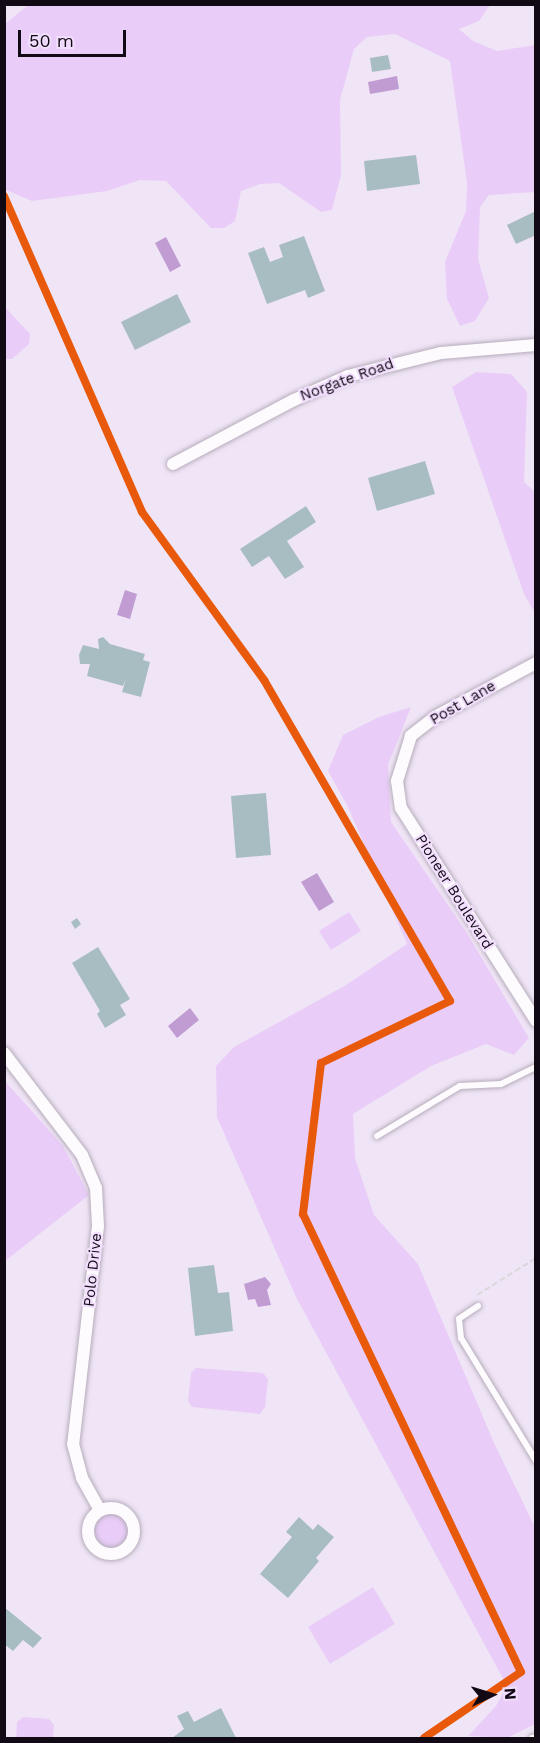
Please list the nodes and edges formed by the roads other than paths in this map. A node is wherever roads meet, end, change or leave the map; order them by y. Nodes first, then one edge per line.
1 (536, 345) edge
2 (173, 464) dead end
3 (536, 663) edge
4 (402, 756) joint
5 (536, 1021) edge
6 (4, 1053) edge
7 (536, 1067) edge
8 (377, 1136) dead end
9 (478, 1306) dead end
10 (536, 1461) edge
11 (100, 1510) dead end

1 - 2 street, Norgate Road
3 - 4 street, Post Lane
4 - 5 street, Pioneer Boulevard
6 - 11 street, Polo Drive
7 - 8 lane
9 - 10 lane

